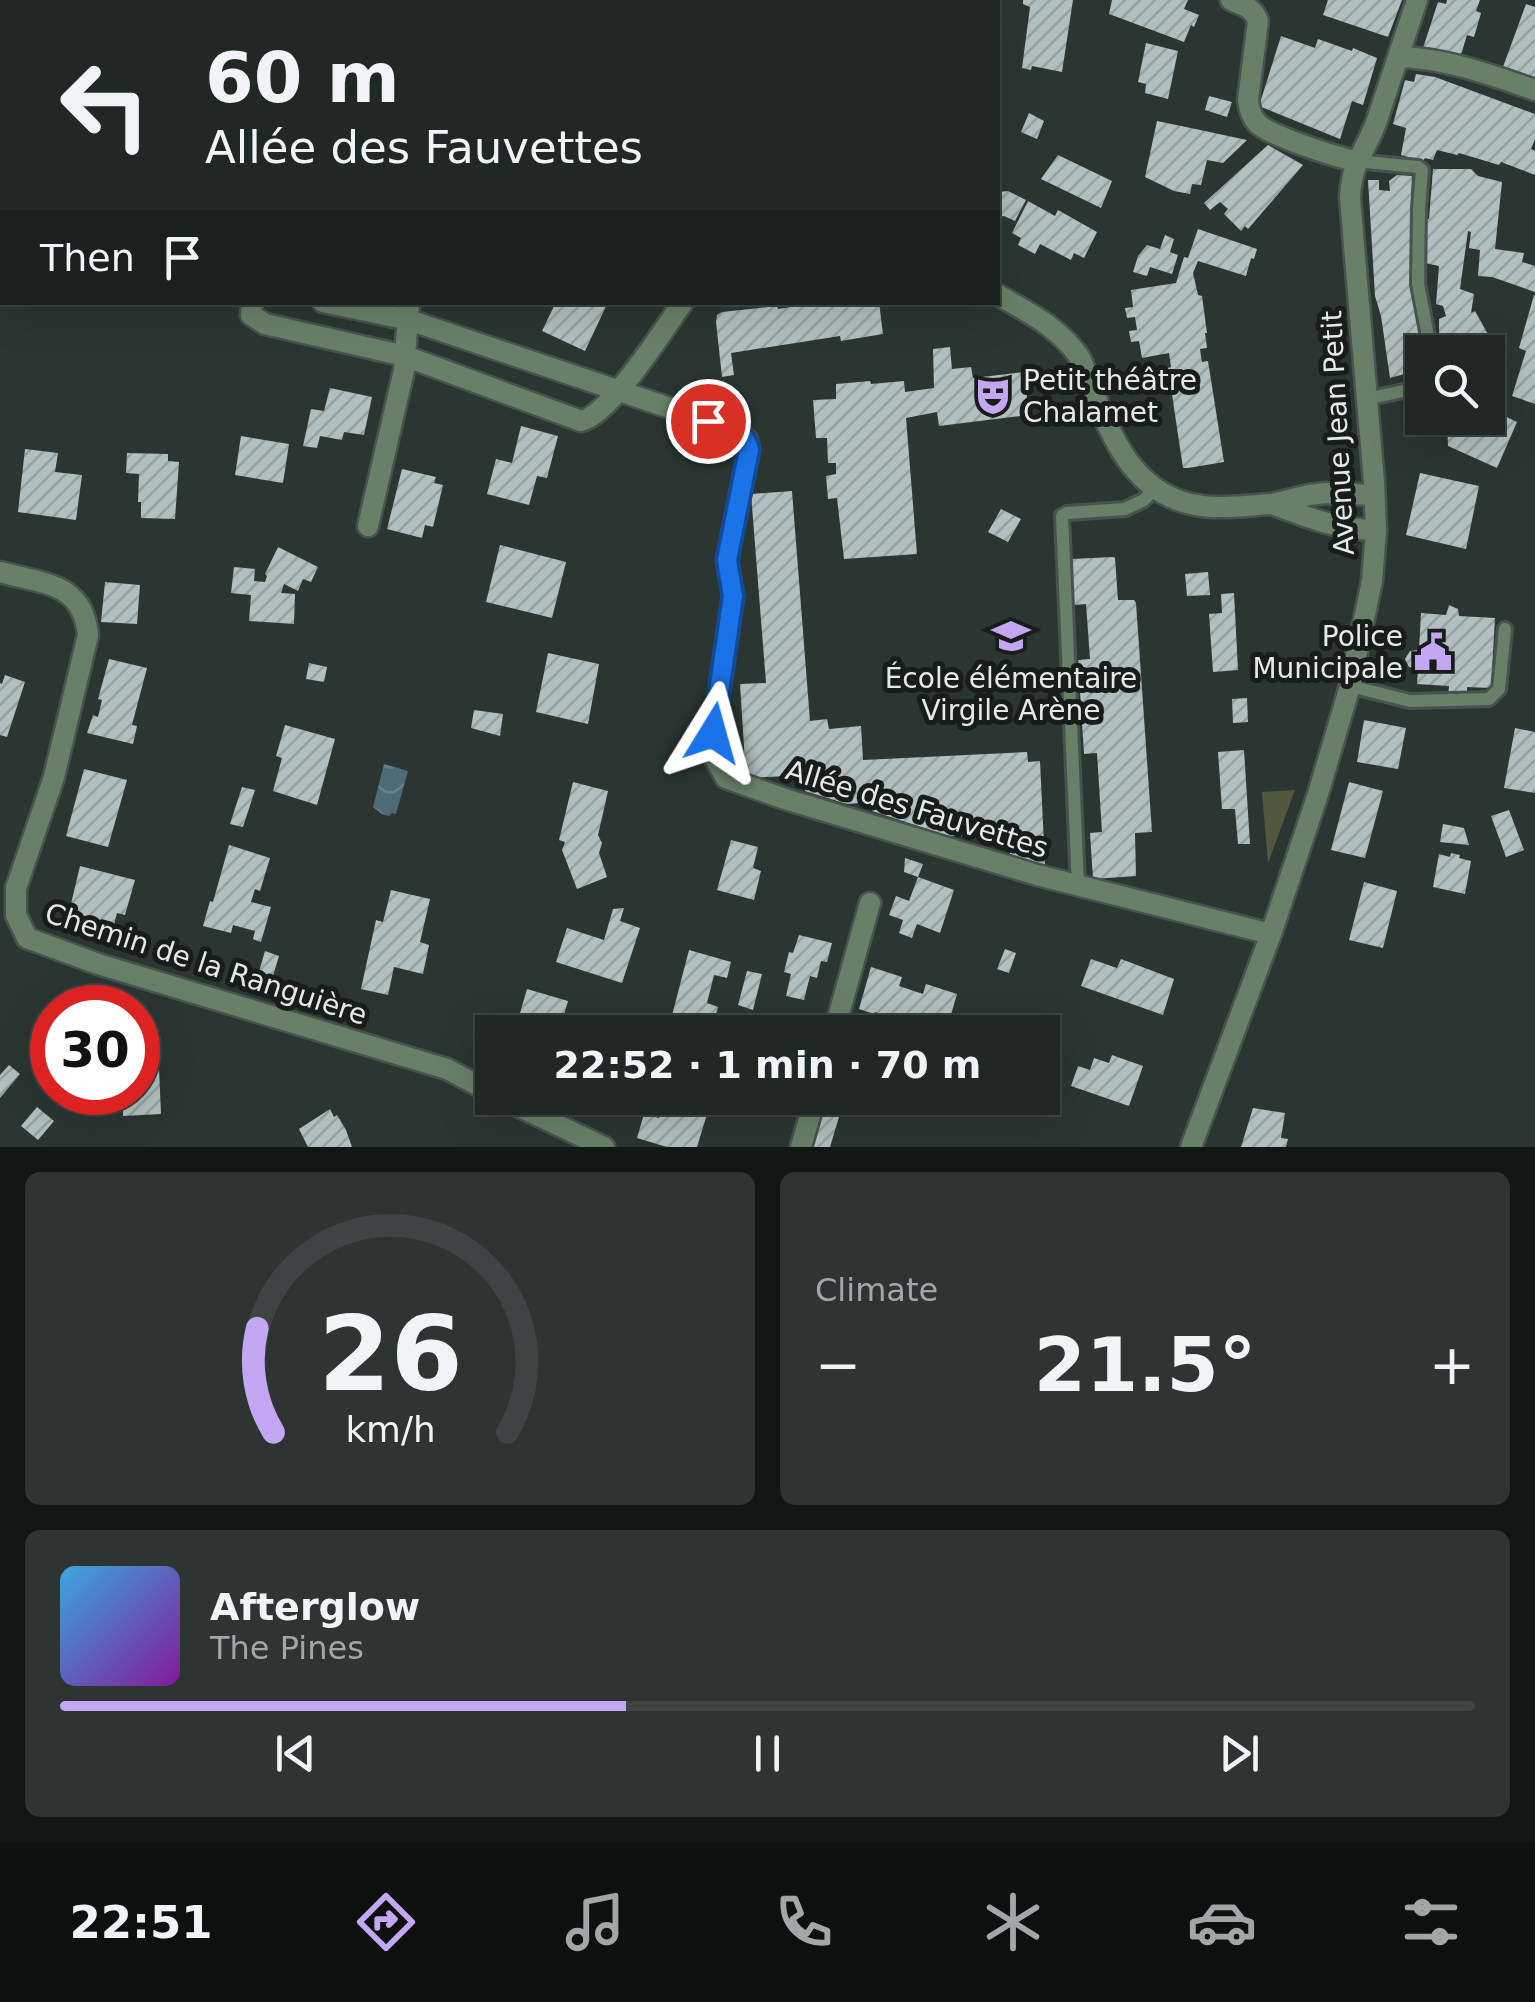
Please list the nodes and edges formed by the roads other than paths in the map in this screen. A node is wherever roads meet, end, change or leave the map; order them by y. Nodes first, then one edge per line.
1 (1231, 0) edge
2 (1417, 0) edge
3 (1398, 57) junction
4 (1535, 90) edge
5 (1356, 160) junction
6 (1000, 296) edge
7 (252, 305) edge
8 (352, 305) edge
9 (681, 305) edge
10 (409, 311) edge
11 (448, 332) junction
12 (1428, 335) edge
13 (406, 356) junction
14 (438, 368) junction
15 (620, 390) junction
16 (1405, 391) edge
17 (1366, 399) junction
18 (1155, 488) junction
19 (1374, 496) junction
20 (1272, 504) junction
21 (368, 526) dead end
22 (1376, 530) junction
23 (0, 572) edge
24 (1505, 628) dead end
25 (1350, 686) junction
26 (1078, 886) junction
27 (870, 903) dead end
28 (1271, 934) junction
29 (839, 1015) edge
30 (475, 1084) edge
31 (536, 1115) edge
32 (810, 1115) edge
33 (604, 1147) edge
34 (801, 1147) edge
35 (1192, 1147) edge

1 - 5 street
2 - 3 street, Avenue Jean Petit
3 - 4 street
3 - 5 street, Avenue Jean Petit
5 - 12 lane
5 - 17 street, Avenue Jean Petit
6 - 18 street
7 - 13 street
8 - 10 street
9 - 15 street
10 - 11 street
10 - 13 street
11 - 14 street
11 - 15 street
13 - 14 street
13 - 21 street
14 - 15 street
15 - 26 street, Allée des Fauvettes
16 - 17 lane
17 - 19 street, Avenue Jean Petit
18 - 20 street
18 - 26 lane
19 - 20 street
19 - 22 street, Avenue Jean Petit
20 - 22 street
22 - 25 street, Avenue Jean Petit
23 - 30 street, Chemin de la Ranguière
24 - 25 lane
25 - 28 street, Avenue Jean Petit
26 - 28 street, Allée des Fauvettes
27 - 29 street
28 - 35 street, Avenue Jean Petit
31 - 33 street
32 - 34 street

